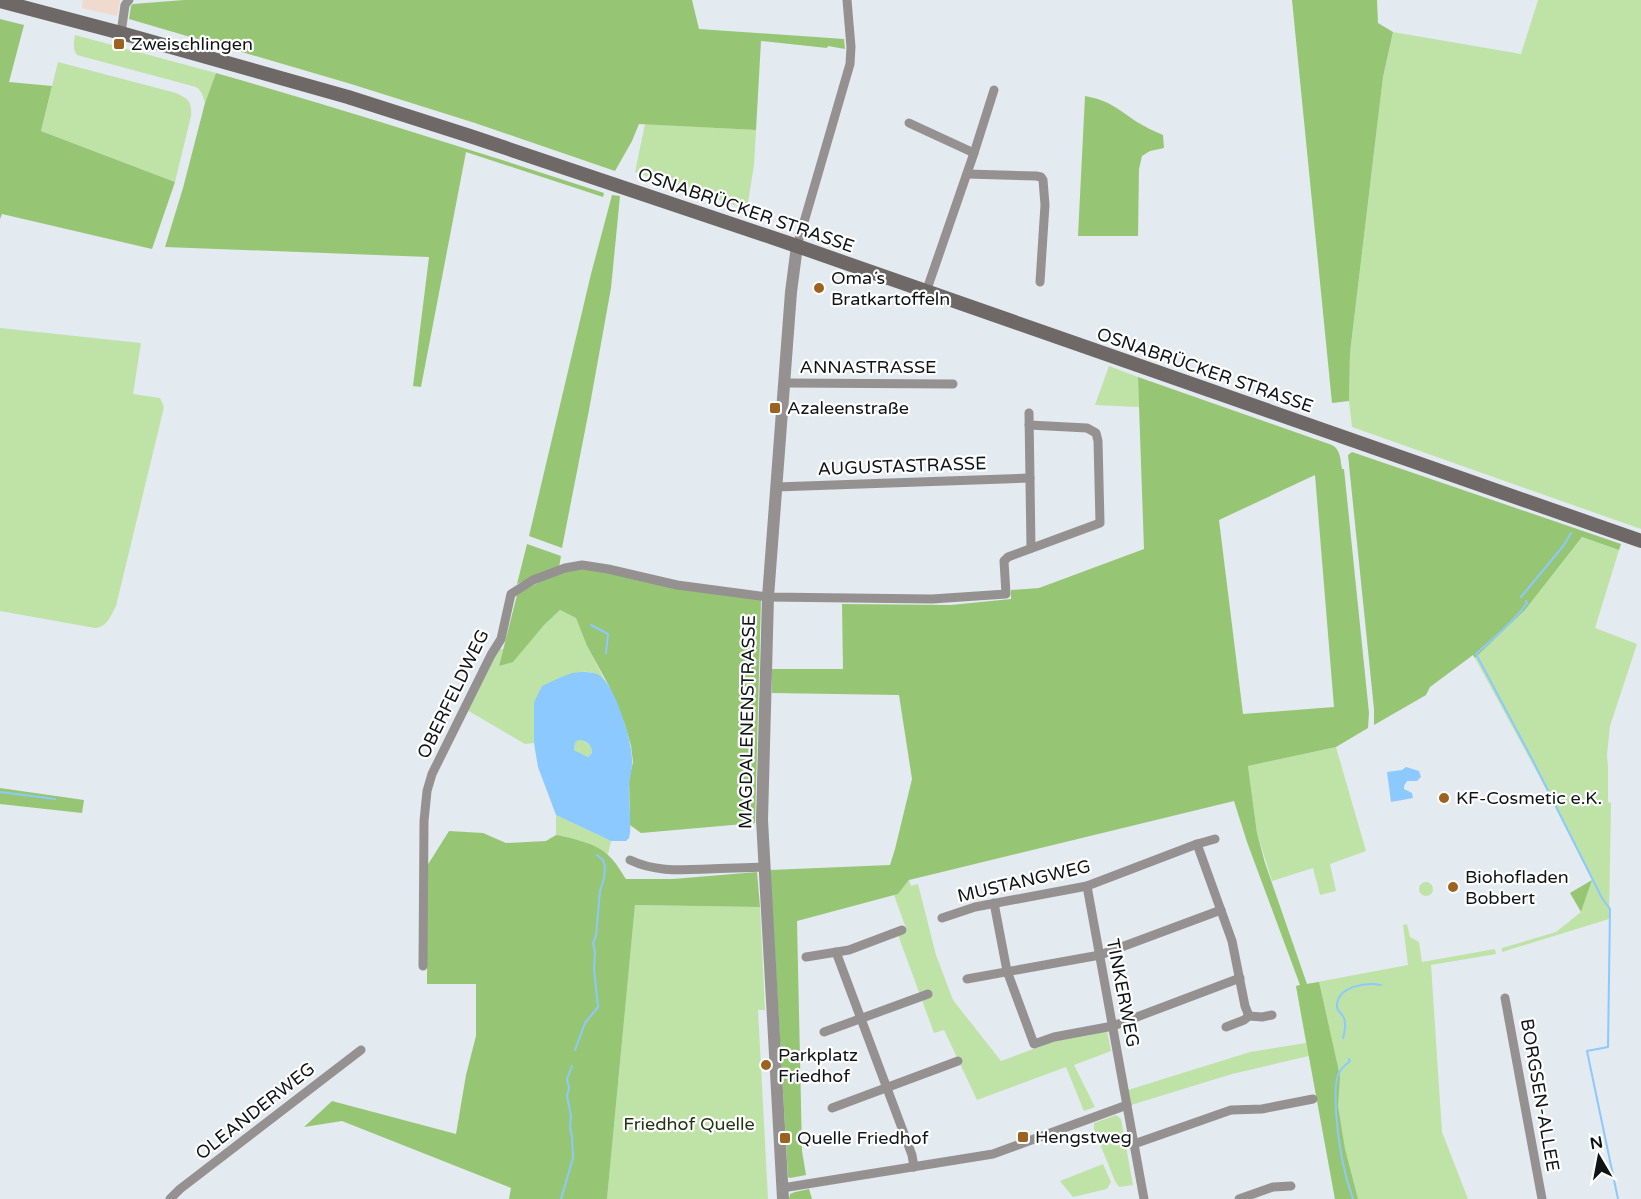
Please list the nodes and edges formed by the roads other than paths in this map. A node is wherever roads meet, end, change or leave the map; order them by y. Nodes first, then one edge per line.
1 (129, 0) edge
2 (847, 0) edge
3 (0, 1) edge
4 (121, 33) junction
5 (994, 90) dead end
6 (909, 123) dead end
7 (974, 153) junction
8 (967, 174) junction
9 (797, 246) junction
10 (1040, 282) dead end
11 (926, 292) junction
12 (784, 383) junction
13 (952, 384) dead end
14 (1029, 413) dead end
15 (1029, 425) junction
16 (1030, 477) junction
17 (776, 487) junction
18 (1641, 541) edge
19 (1031, 548) junction
20 (768, 597) junction
21 (1215, 839) dead end
22 (1197, 844) junction
23 (630, 860) dead end
24 (764, 867) junction
25 (1087, 886) junction
26 (994, 903) junction
27 (1221, 910) junction
28 (942, 918) dead end
29 (902, 930) dead end
30 (836, 952) junction
31 (1100, 956) junction
32 (806, 957) dead end
33 (423, 966) dead end
34 (1007, 971) junction
35 (1240, 978) junction
36 (967, 979) dead end
37 (928, 994) dead end
38 (1505, 998) dead end
39 (1272, 1015) dead end
40 (1250, 1016) junction
41 (861, 1020) junction
42 (1113, 1026) junction
43 (1226, 1027) dead end
44 (824, 1032) dead end
45 (362, 1050) dead end
46 (958, 1061) dead end
47 (886, 1087) junction
48 (1313, 1099) dead end
49 (1127, 1105) junction
50 (831, 1108) dead end
51 (1134, 1144) junction
52 (914, 1167) junction
53 (1291, 1186) dead end
54 (782, 1193) edge
55 (170, 1199) edge
56 (1144, 1199) edge
57 (1239, 1199) edge
58 (1542, 1199) edge

1 - 4 street
2 - 9 street
3 - 4 main road, OSNABRÜCKER STRASSE
4 - 9 main road, OSNABRÜCKER STRASSE
5 - 7 street
6 - 7 street
7 - 8 street
8 - 10 street
8 - 11 street
9 - 11 main road, OSNABRÜCKER STRASSE
9 - 12 street, MAGDALENENSTRASSE
11 - 18 main road, OSNABRÜCKER STRASSE
12 - 13 street, ANNASTRASSE
12 - 17 street, MAGDALENENSTRASSE
14 - 15 street
15 - 16 street
15 - 19 street
16 - 17 street, AUGUSTASTRASSE
16 - 19 street
17 - 20 street, MAGDALENENSTRASSE
19 - 20 street, OBERFELDWEG
20 - 24 street, MAGDALENENSTRASSE
20 - 33 street, OBERFELDWEG
21 - 22 street, MUSTANGWEG
22 - 25 street, MUSTANGWEG
22 - 27 street
23 - 24 street
24 - 54 street, MAGDALENENSTRASSE
25 - 26 street, MUSTANGWEG
25 - 31 street, TINKERWEG
26 - 28 street, MUSTANGWEG
26 - 34 street
27 - 31 street
27 - 35 street
29 - 30 street
30 - 32 street
30 - 41 street
31 - 34 street
31 - 42 street, TINKERWEG
34 - 36 street
34 - 42 street
35 - 40 street
35 - 42 street
37 - 41 street
38 - 58 street, BORGSEN-ALLEE
39 - 40 street
40 - 43 street
41 - 44 street
41 - 47 street
42 - 49 street, TINKERWEG
45 - 55 street, OLEANDERWEG
46 - 47 street
47 - 50 street
47 - 52 street
48 - 51 street
49 - 51 street, TINKERWEG
49 - 52 street
51 - 56 street, TINKERWEG
52 - 54 street
53 - 57 street

